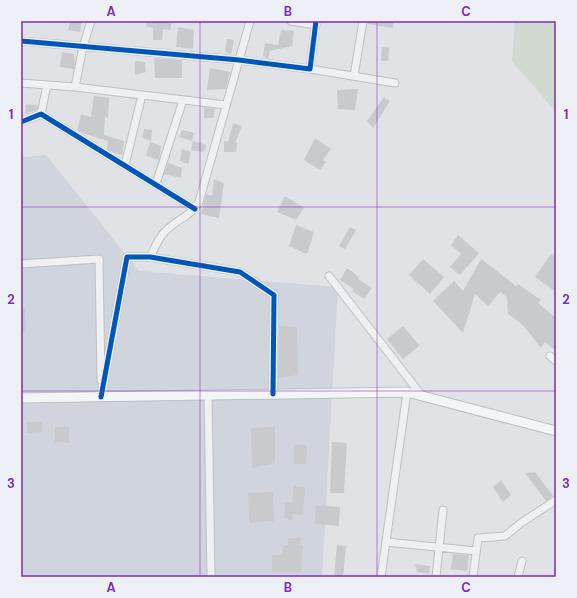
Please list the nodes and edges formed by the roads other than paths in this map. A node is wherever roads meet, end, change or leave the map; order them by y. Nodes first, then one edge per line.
1 (91, 21) edge
2 (250, 21) edge
3 (291, 21) edge
4 (363, 21) edge
5 (316, 23) edge
6 (21, 41) edge
7 (83, 46) junction
8 (239, 60) junction
9 (310, 69) junction
10 (354, 76) junction
11 (21, 83) edge
12 (395, 83) dead end
13 (47, 85) junction
14 (75, 87) junction
15 (142, 95) junction
16 (184, 100) junction
17 (226, 105) junction
18 (42, 114) junction
19 (21, 122) edge
20 (125, 165) junction
21 (156, 184) junction
22 (195, 209) junction
23 (150, 257) junction
24 (21, 264) edge
25 (329, 276) dead end
26 (550, 356) dead end
27 (556, 361) edge
28 (407, 392) junction
29 (273, 394) junction
30 (208, 395) junction
31 (101, 396) junction
32 (422, 396) junction
33 (21, 398) edge
34 (556, 432) edge
35 (556, 500) edge
36 (443, 510) dead end
37 (386, 542) junction
38 (439, 548) junction
39 (476, 551) junction
40 (522, 561) dead end
41 (211, 577) edge
42 (381, 577) edge
43 (436, 577) edge
44 (473, 577) edge
45 (518, 577) edge

1 - 7 street
2 - 8 street
3 - 5 street
4 - 10 street
5 - 9 street
6 - 7 street
7 - 8 street
7 - 14 street
8 - 9 street
8 - 17 street
9 - 10 street
10 - 12 street
11 - 13 street
13 - 14 street
13 - 18 street
14 - 15 street
15 - 16 street
15 - 20 street
16 - 17 street
16 - 21 street
17 - 22 street
18 - 19 street
18 - 20 street
20 - 21 street
21 - 22 street
22 - 23 street
23 - 29 street
23 - 31 street
24 - 31 street
25 - 32 street
26 - 27 street
28 - 29 main road
28 - 32 main road
28 - 37 street
29 - 30 main road
30 - 31 main road
30 - 41 street
31 - 33 main road
32 - 34 main road
35 - 39 street
36 - 38 street
37 - 38 street
37 - 42 street
38 - 39 street
38 - 43 street
39 - 44 street
40 - 45 street

